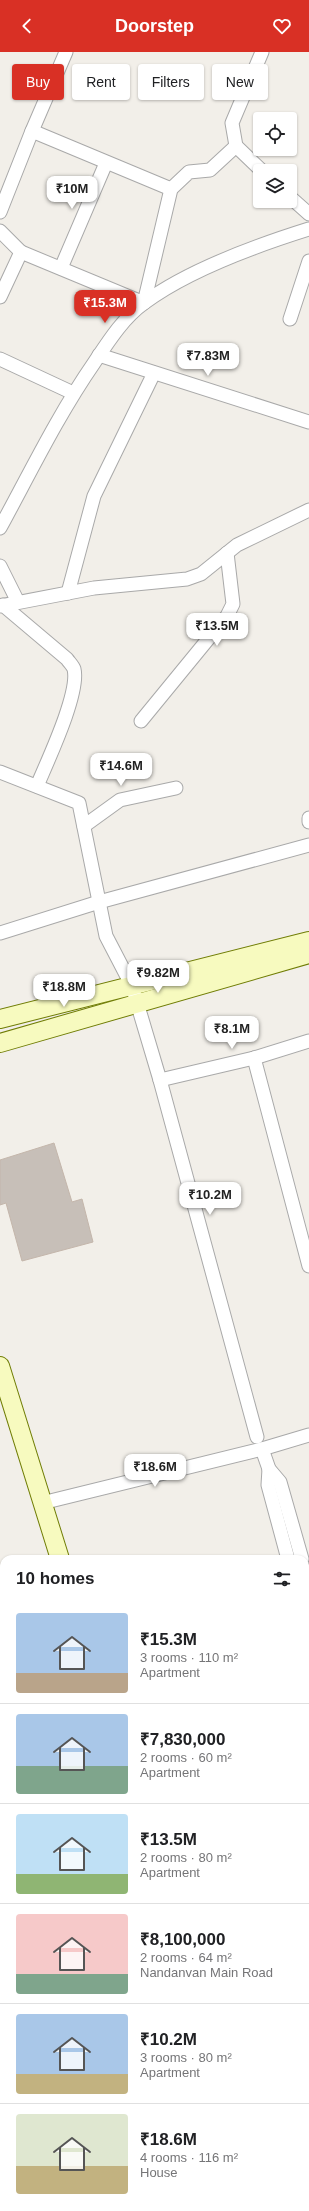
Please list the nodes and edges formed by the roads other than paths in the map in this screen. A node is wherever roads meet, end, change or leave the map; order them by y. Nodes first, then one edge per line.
1 (66, 52) edge
2 (262, 52) edge
3 (32, 131) junction
4 (236, 146) junction
5 (106, 162) junction
6 (255, 164) edge
7 (171, 189) junction
8 (297, 203) edge
9 (0, 212) edge
10 (309, 214) edge
11 (309, 229) edge
12 (0, 231) edge
13 (21, 252) junction
14 (309, 261) edge
15 (61, 268) junction
16 (0, 297) edge
17 (144, 303) junction
18 (290, 319) dead end
19 (99, 355) junction
20 (0, 359) edge
21 (154, 373) junction
22 (73, 393) junction
23 (309, 422) edge
24 (309, 510) edge
25 (0, 528) edge
26 (227, 553) junction
27 (0, 566) edge
28 (68, 593) junction
29 (18, 602) junction
30 (1, 606) edge
31 (141, 721) dead end
32 (0, 772) edge
33 (37, 786) junction
34 (176, 788) dead end
35 (309, 818) edge
36 (309, 822) edge
37 (84, 826) junction
38 (309, 845) edge
39 (99, 902) junction
40 (0, 933) edge
41 (309, 941) edge
42 (309, 954) edge
43 (132, 986) junction
44 (137, 1004) junction
45 (0, 1019) edge
46 (309, 1041) edge
47 (0, 1043) edge
48 (254, 1058) junction
49 (160, 1080) junction
50 (309, 1266) edge
51 (0, 1366) edge
52 (309, 1435) edge
53 (260, 1443) junction
54 (269, 1469) junction
55 (42, 1503) junction
56 (59, 1555) edge
57 (287, 1555) edge
58 (301, 1555) edge

1 - 3 street
2 - 4 street
3 - 5 street
3 - 9 street
4 - 6 street
4 - 7 street
5 - 7 street
5 - 15 street
7 - 17 street
8 - 10 street
11 - 17 street
12 - 13 street
13 - 15 street
13 - 16 street
14 - 18 street
15 - 17 street
17 - 19 street
19 - 21 street
19 - 22 street
20 - 22 street
21 - 23 street
21 - 28 street
22 - 25 street
24 - 26 street
26 - 28 street
26 - 31 street
27 - 29 street
28 - 29 street
29 - 30 street
30 - 33 street
32 - 33 street
33 - 37 street
34 - 37 street
35 - 36 street
37 - 39 street
38 - 39 street
39 - 40 street
39 - 43 street
41 - 43 main road
42 - 44 main road
43 - 44 street
43 - 45 main road
44 - 47 main road
44 - 49 street
46 - 48 street
48 - 49 street
48 - 50 street
49 - 53 street
51 - 55 main road
52 - 53 street
53 - 54 street
53 - 55 street
54 - 57 street
54 - 58 street
55 - 56 main road

